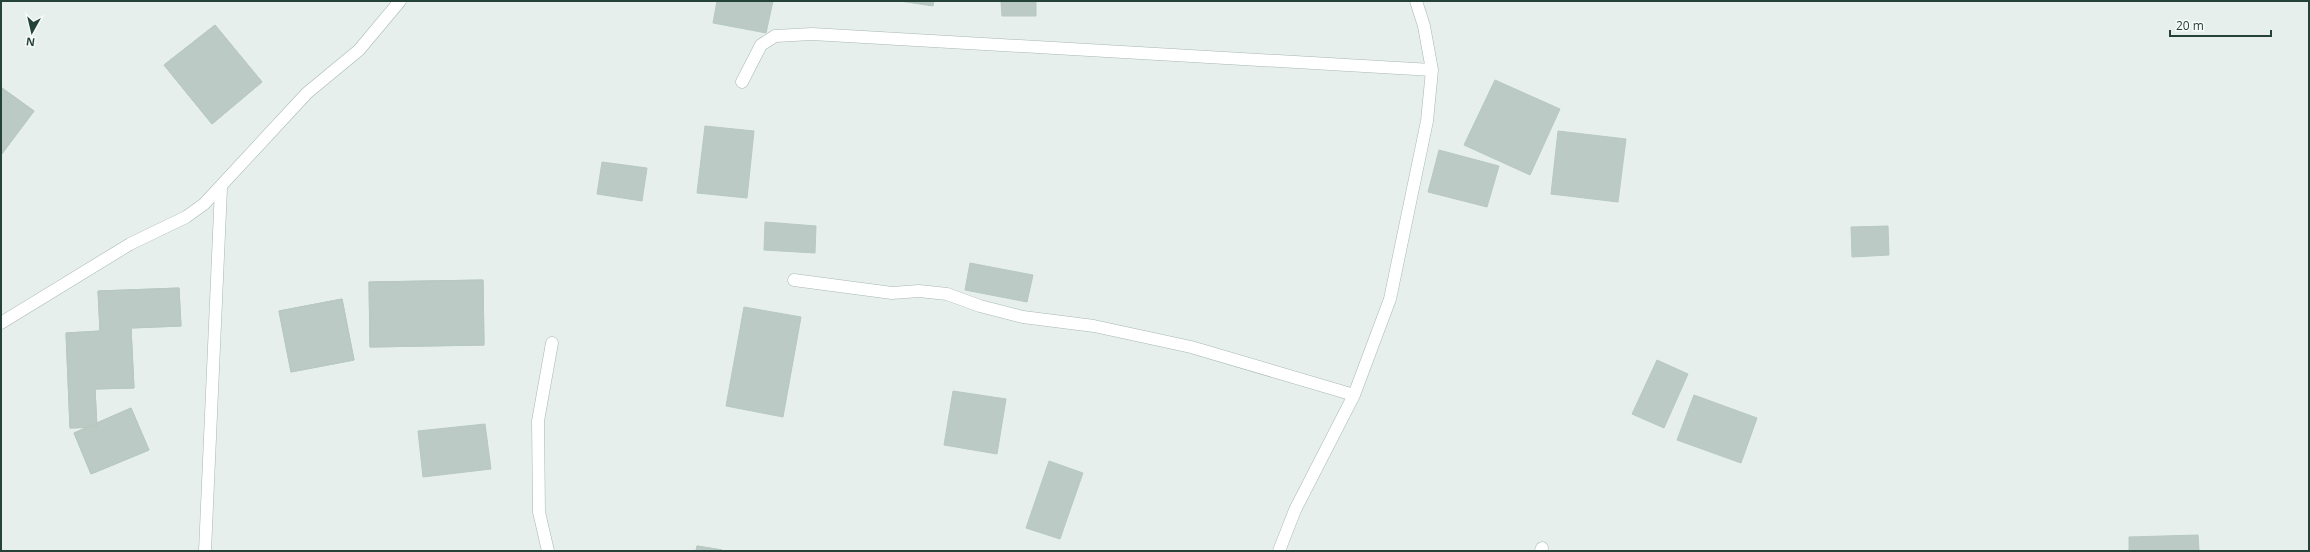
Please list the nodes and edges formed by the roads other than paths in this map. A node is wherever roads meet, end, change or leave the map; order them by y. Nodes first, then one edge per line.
1 (400, 1) edge
2 (1416, 1) edge
3 (1432, 70) junction
4 (742, 82) dead end
5 (221, 188) junction
6 (794, 280) dead end
7 (1, 323) edge
8 (552, 343) dead end
9 (1354, 395) junction
10 (205, 551) edge
11 (548, 551) edge
12 (1279, 551) edge

1 - 5 street
2 - 3 street
3 - 4 street
3 - 9 street
5 - 7 street
5 - 10 street
6 - 9 street
8 - 11 street
9 - 12 street

